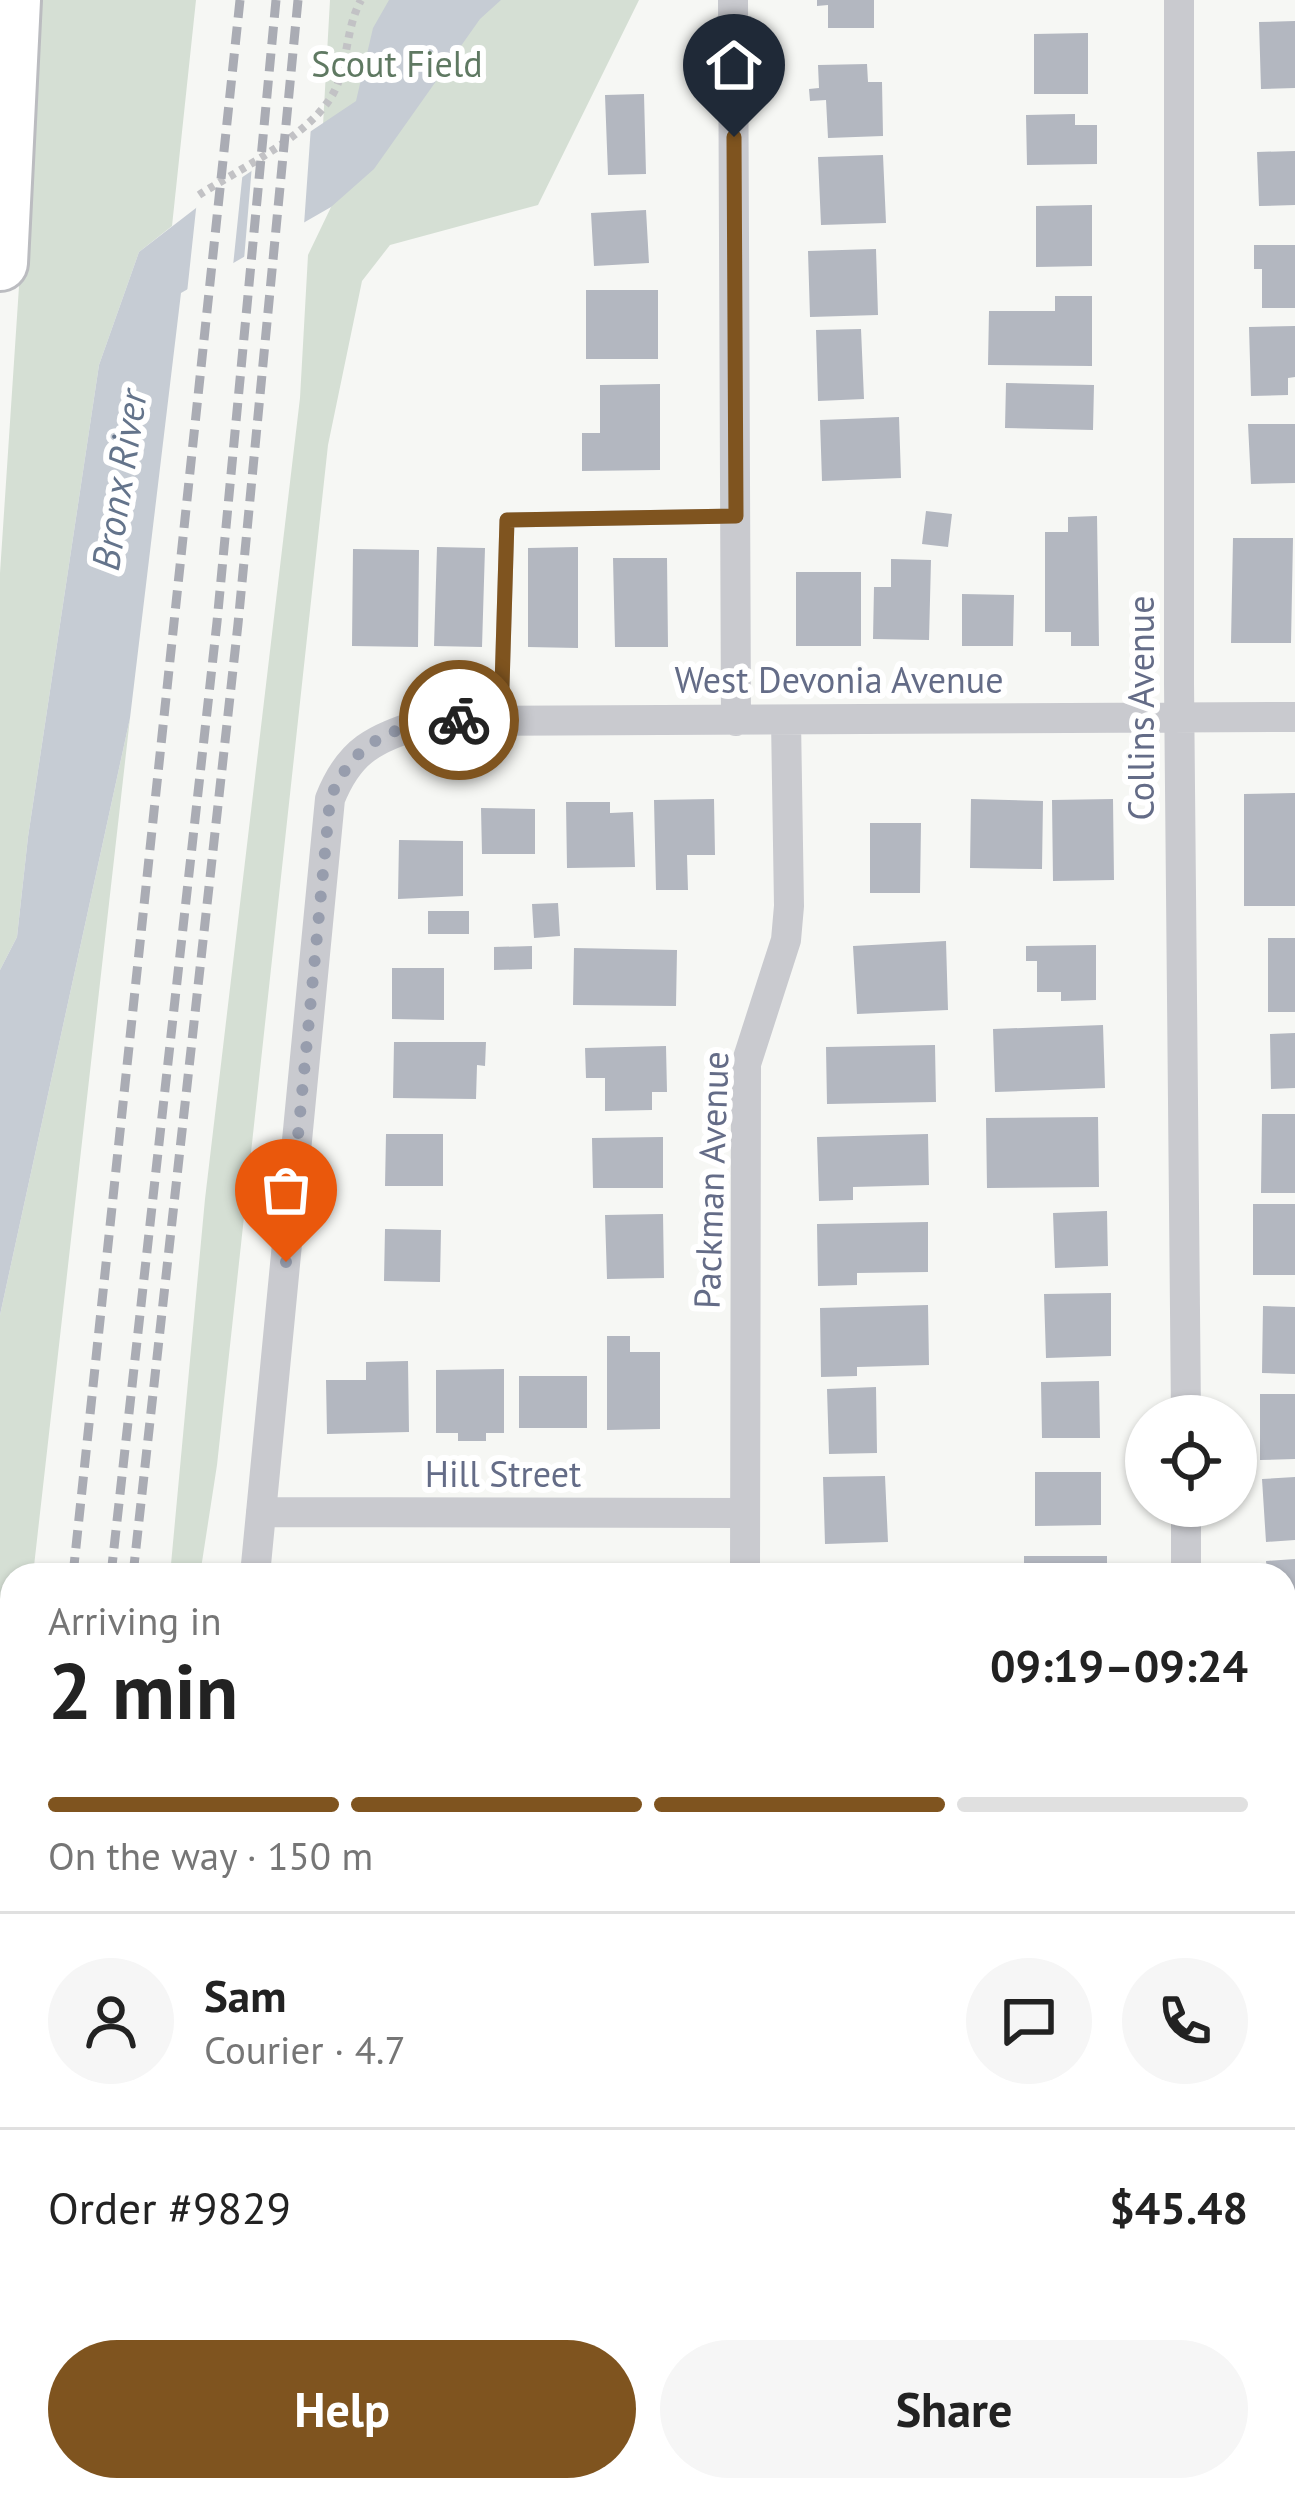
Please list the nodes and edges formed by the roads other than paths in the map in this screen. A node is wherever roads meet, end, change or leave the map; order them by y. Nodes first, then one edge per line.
1 (13, 0) edge
2 (733, 0) edge
3 (1179, 0) edge
4 (0, 263) edge
5 (736, 516) junction
6 (1295, 717) edge
7 (1179, 718) junction
8 (501, 719) junction
9 (786, 720) junction
10 (736, 721) junction
11 (1186, 1395) edge
12 (261, 1512) junction
13 (744, 1513) junction
14 (1186, 1527) edge
15 (255, 1563) edge
16 (745, 1563) edge
17 (1186, 1563) edge

1 - 4 highway
2 - 5 street
3 - 7 street, Collins Avenue
5 - 8 lane
5 - 10 street
6 - 7 street, West Devonia Avenue
7 - 9 street, West Devonia Avenue
7 - 11 street, Collins Avenue
8 - 10 street, West Devonia Avenue
8 - 12 street, West Devonia Avenue
9 - 10 street, West Devonia Avenue
9 - 13 street, Packman Avenue
12 - 13 street, Hill Street
12 - 15 street
13 - 16 street, Packman Avenue
14 - 17 street

